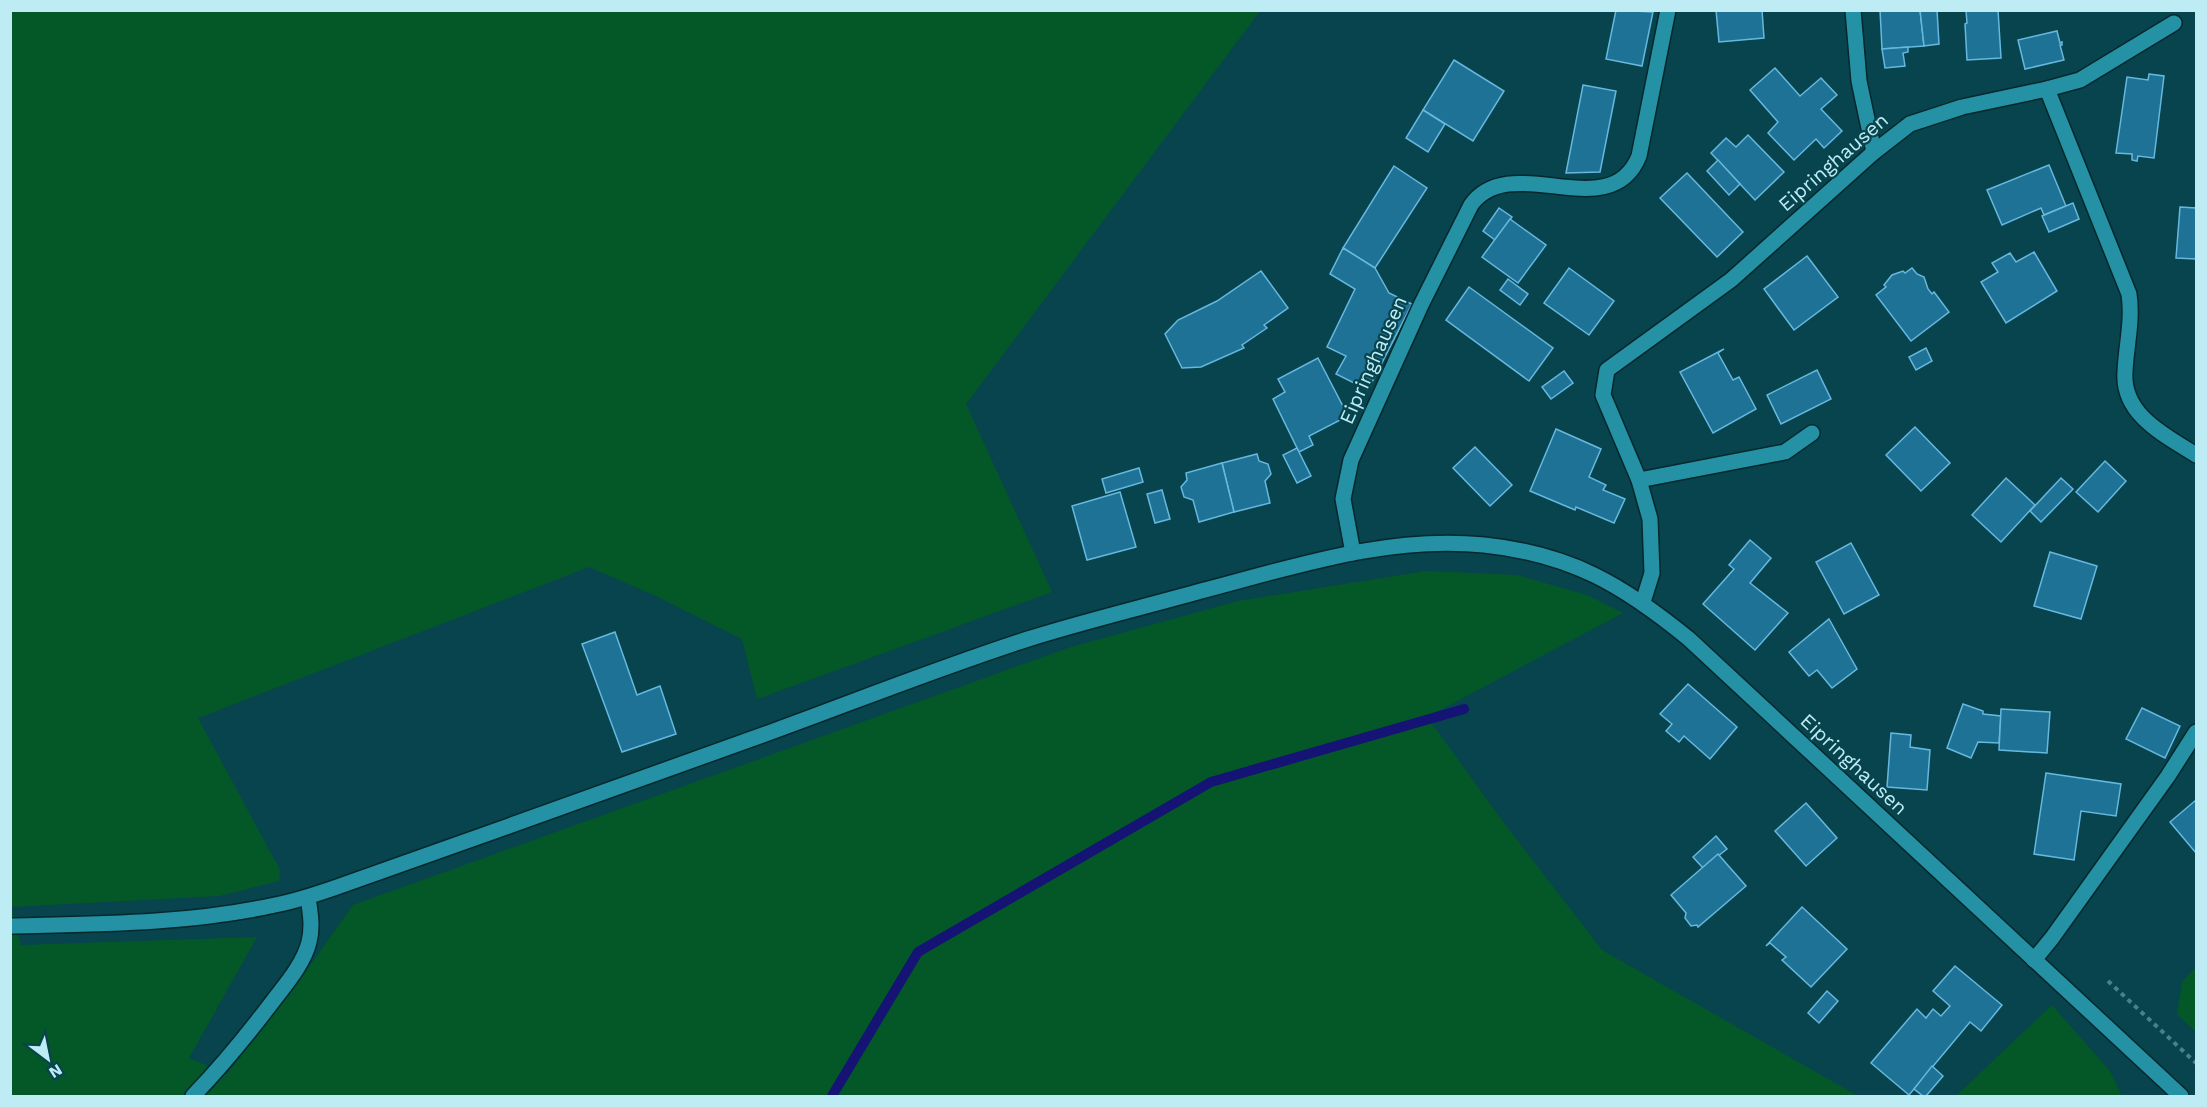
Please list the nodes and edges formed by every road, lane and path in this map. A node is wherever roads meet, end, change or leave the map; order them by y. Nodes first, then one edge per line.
1 (1668, 10) edge
2 (1853, 10) edge
3 (2174, 23) dead end
4 (2047, 88) junction
5 (1874, 152) junction
6 (1812, 434) dead end
7 (2196, 455) edge
8 (1639, 480) junction
9 (1353, 554) junction
10 (1642, 602) junction
11 (2196, 732) edge
12 (308, 897) junction
13 (10, 926) edge
14 (2034, 960) junction
15 (2108, 981) dead end
16 (2196, 1063) edge
17 (193, 1096) edge
18 (2181, 1096) edge

1 - 9 street, Eipringhausen
2 - 5 street
3 - 4 street, Eipringhausen
4 - 5 street, Eipringhausen
4 - 7 street
5 - 8 street, Eipringhausen
6 - 8 street
8 - 10 street, Eipringhausen
9 - 10 street, Eipringhausen
9 - 12 street, Eipringhausen
10 - 14 street, Eipringhausen
11 - 14 street
12 - 13 street, Eipringhausen
12 - 17 street
14 - 18 street, Eipringhausen
15 - 16 path

